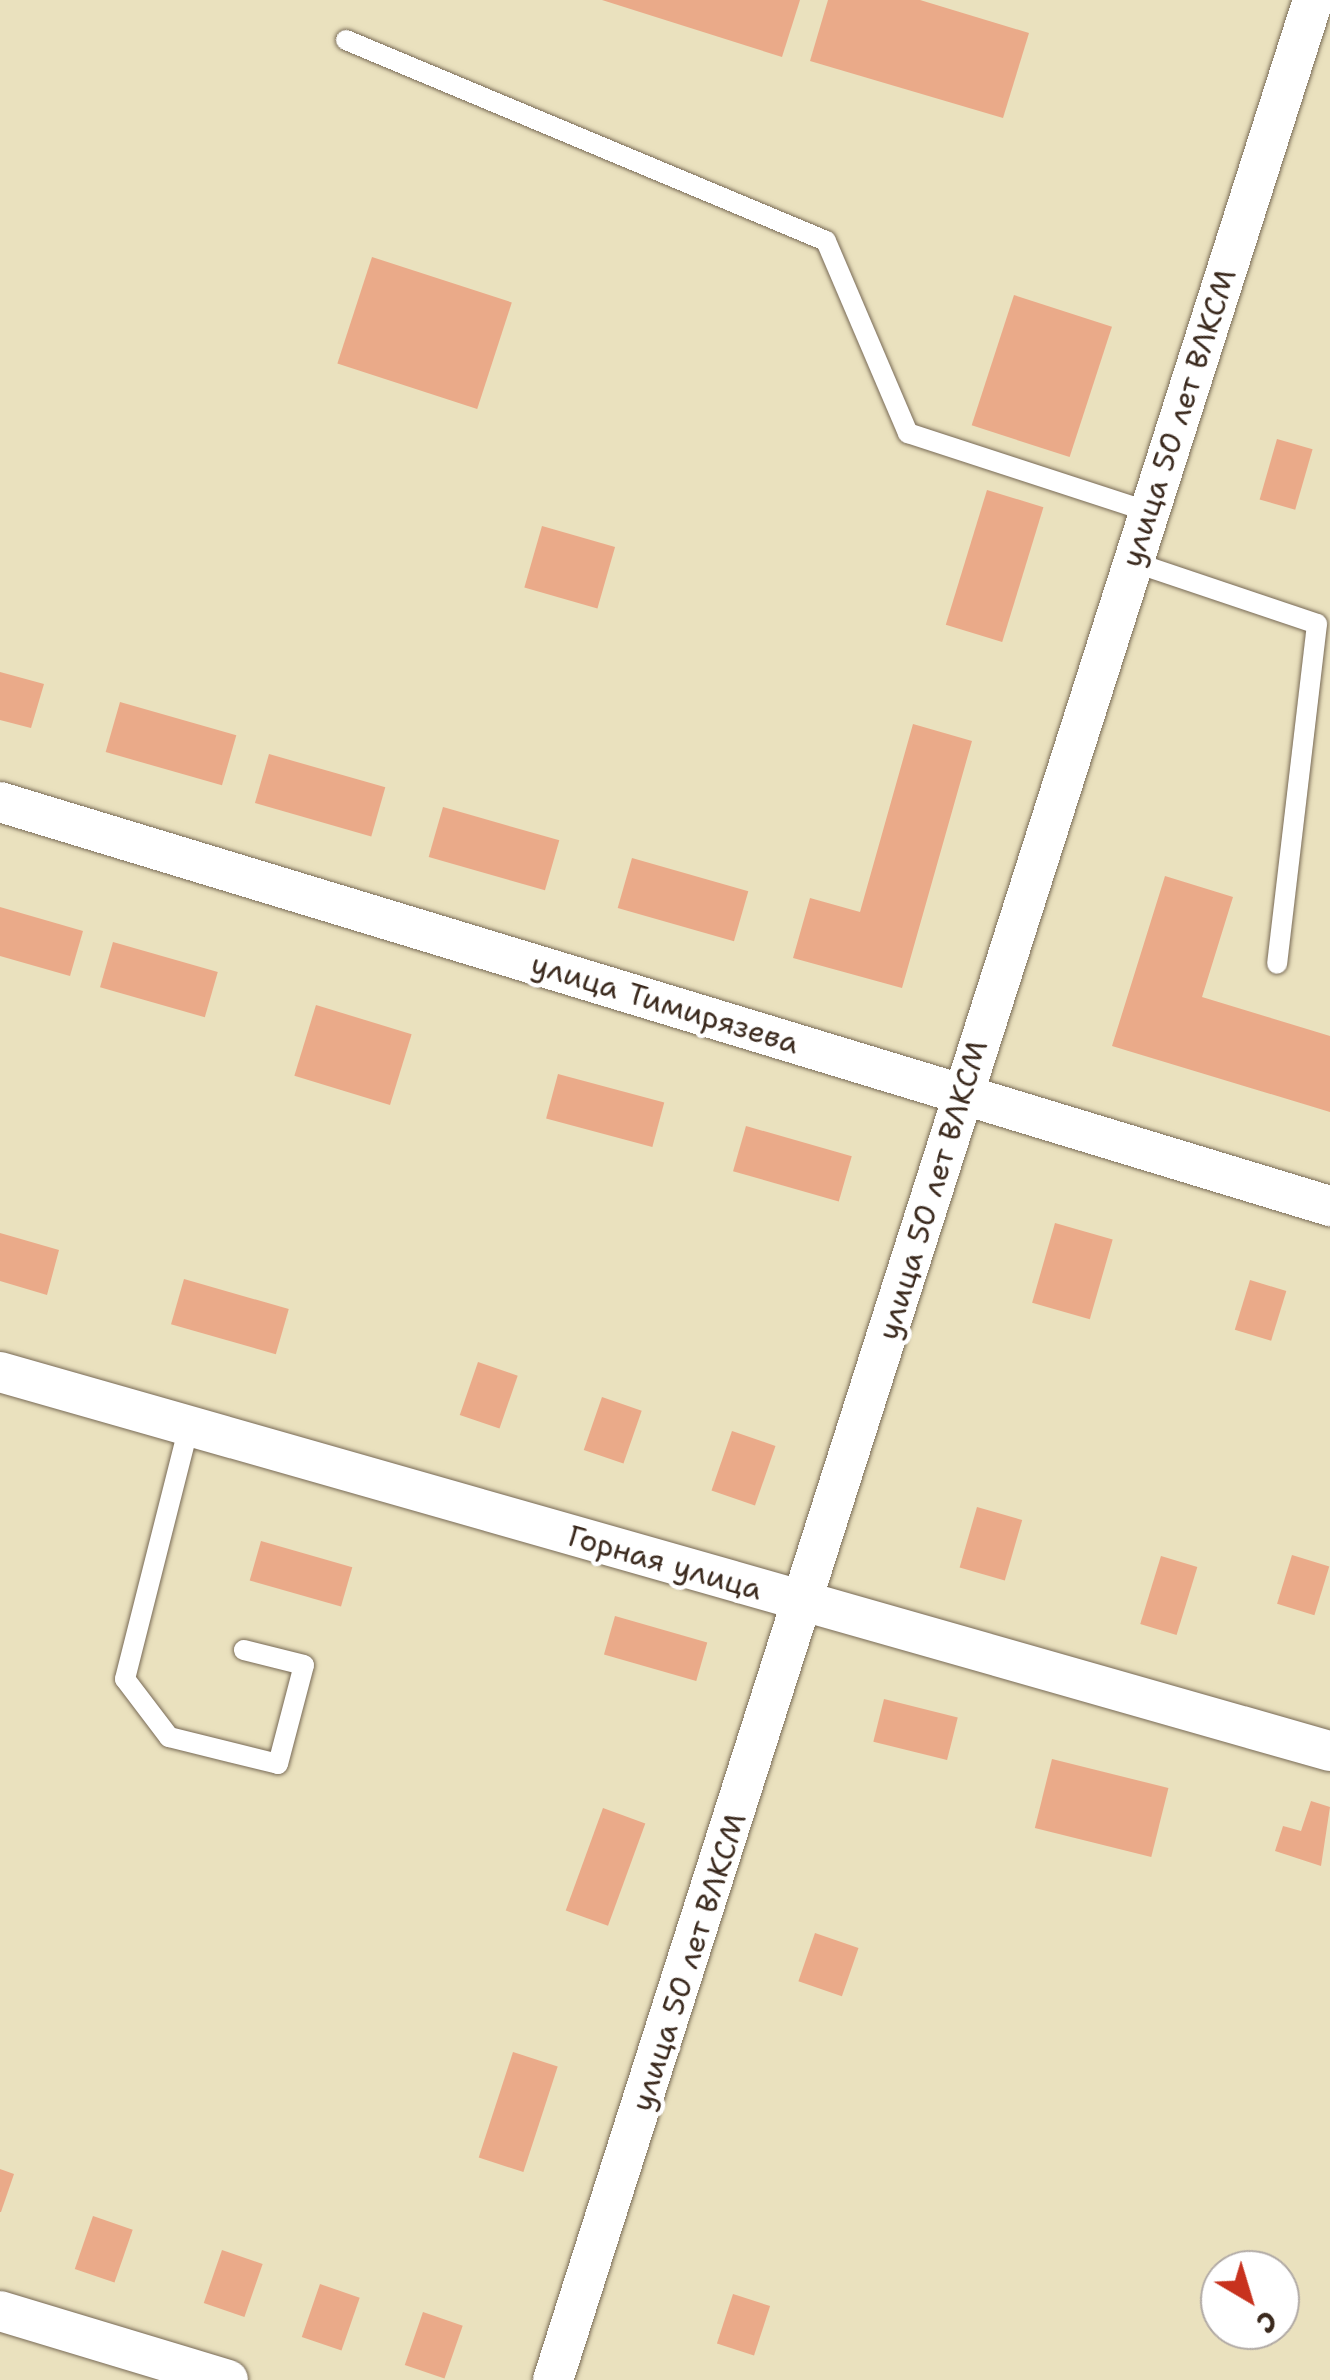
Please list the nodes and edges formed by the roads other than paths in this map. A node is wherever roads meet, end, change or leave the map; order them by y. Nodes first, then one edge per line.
1 (1313, 0) edge
2 (346, 40) dead end
3 (1148, 512) junction
4 (1133, 562) junction
5 (0, 802) edge
6 (1277, 964) dead end
7 (962, 1095) junction
8 (1330, 1206) edge
9 (0, 1372) edge
10 (189, 1426) junction
11 (806, 1603) junction
12 (244, 1650) dead end
13 (1330, 1751) edge
14 (0, 2311) edge
15 (228, 2380) edge
16 (553, 2380) edge

1 - 3 street, улица 50 лет ВЛКСМ
2 - 3 lane
3 - 4 street, улица 50 лет ВЛКСМ
4 - 6 lane
4 - 7 street, улица 50 лет ВЛКСМ
5 - 7 street, улица Тимирязева
7 - 8 street, улица Тимирязева
7 - 11 street, улица 50 лет ВЛКСМ
9 - 10 street, Горная улица
10 - 11 street, Горная улица
10 - 12 lane
11 - 13 street, Горная улица
11 - 16 street, улица 50 лет ВЛКСМ
14 - 15 street

